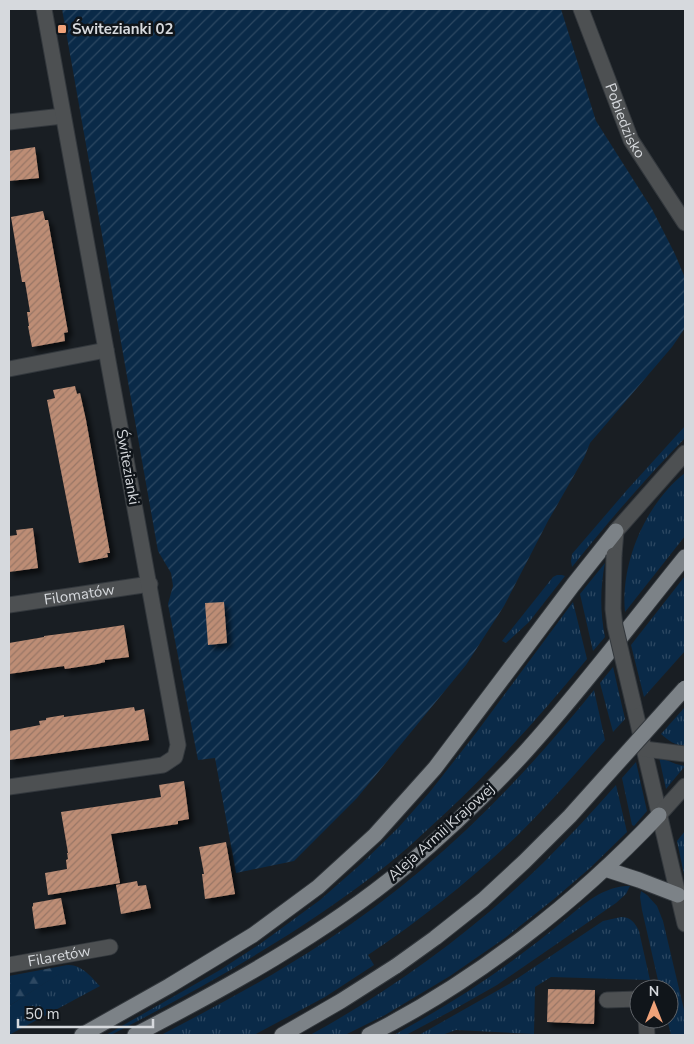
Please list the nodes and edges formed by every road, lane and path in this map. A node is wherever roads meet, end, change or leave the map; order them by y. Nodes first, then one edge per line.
1 (44, 9) edge
2 (581, 9) edge
3 (63, 116) junction
4 (9, 122) edge
5 (685, 223) edge
6 (106, 350) junction
7 (9, 368) edge
8 (685, 454) edge
9 (616, 531) junction
10 (685, 557) edge
11 (150, 584) junction
12 (9, 605) edge
13 (685, 688) edge
14 (644, 750) junction
15 (685, 754) edge
16 (685, 786) edge
17 (9, 787) edge
18 (659, 815) junction
19 (605, 869) junction
20 (678, 895) junction
21 (685, 924) edge
22 (110, 947) dead end
23 (9, 964) edge
24 (629, 999) edge
25 (607, 1000) dead end
26 (82, 1035) edge
27 (135, 1035) edge
28 (282, 1035) edge
29 (370, 1035) edge

1 - 3 street, Świtezianki
2 - 5 street, Pobiedzisko
3 - 4 street
3 - 6 street, Świtezianki
6 - 7 street
6 - 11 street, Świtezianki
8 - 9 street
9 - 14 street, bridge
9 - 26 main road
10 - 27 main road, Aleja Armii Krajowej
11 - 12 street, Filomatów
11 - 17 street, Świtezianki
13 - 28 main road, bridge
14 - 15 street
14 - 18 street
16 - 18 street
18 - 19 main road
18 - 20 street
19 - 20 main road
19 - 29 main road
20 - 21 street
22 - 23 street, Filaretów
24 - 25 street

